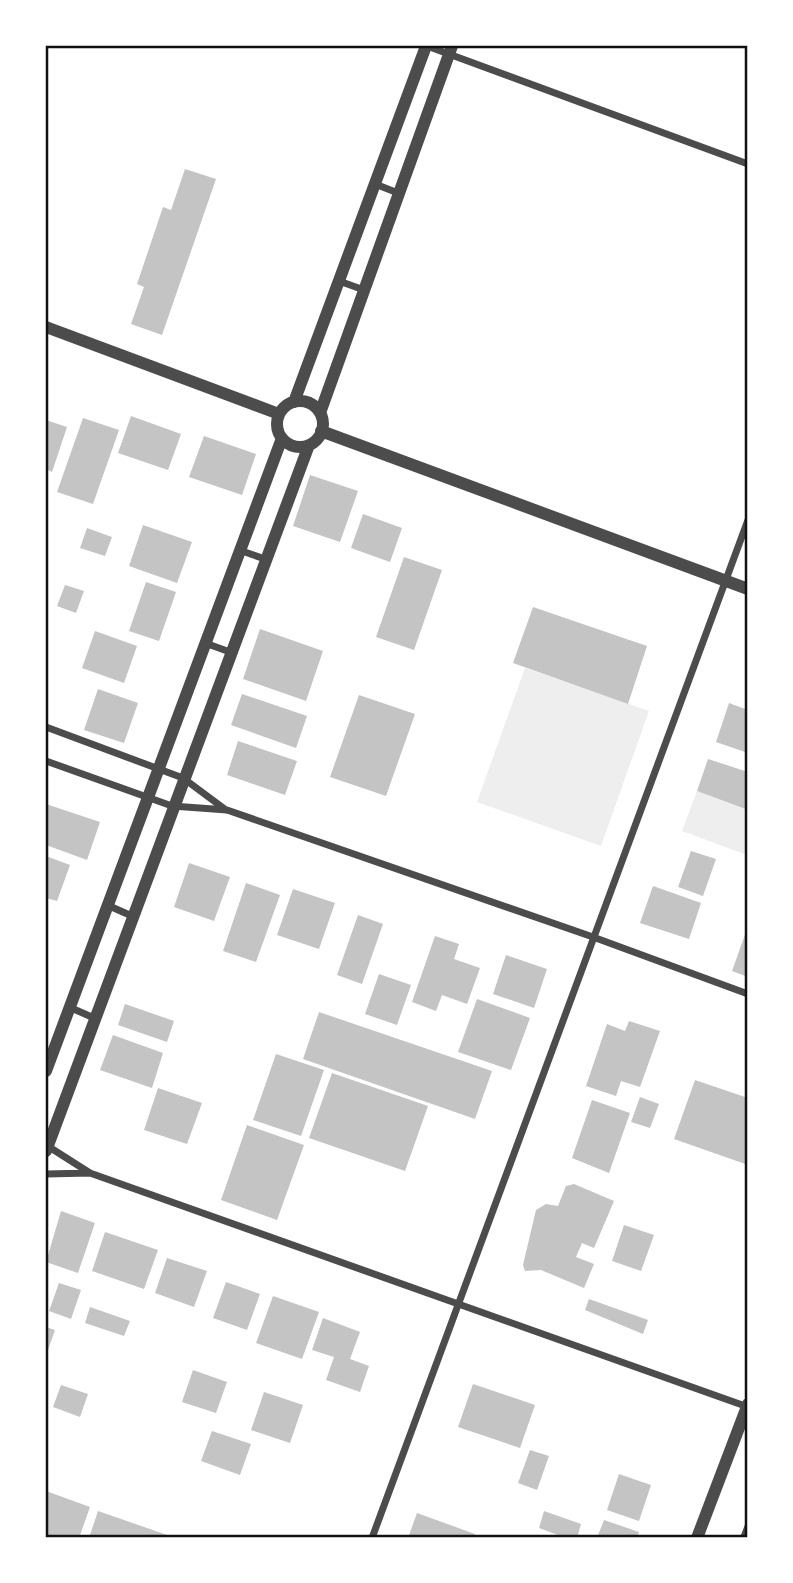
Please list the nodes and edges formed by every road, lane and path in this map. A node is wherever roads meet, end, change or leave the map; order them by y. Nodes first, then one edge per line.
1 (426, 46) edge
2 (450, 50) edge
3 (747, 164) edge
4 (375, 184) junction
5 (398, 193) junction
6 (339, 281) junction
7 (364, 290) junction
8 (46, 327) edge
9 (294, 402) junction
10 (320, 413) junction
11 (279, 414) junction
12 (321, 431) junction
13 (282, 438) junction
14 (309, 445) junction
15 (747, 520) edge
16 (239, 550) junction
17 (265, 559) junction
18 (726, 581) junction
19 (747, 589) edge
20 (205, 643) junction
21 (230, 652) junction
22 (46, 727) edge
23 (46, 761) edge
24 (158, 768) junction
25 (183, 778) junction
26 (147, 798) junction
27 (172, 806) junction
28 (227, 810) junction
29 (107, 905) junction
30 (132, 916) junction
31 (593, 937) junction
32 (747, 994) edge
33 (69, 1007) junction
34 (94, 1018) junction
35 (46, 1071) edge
36 (46, 1147) edge
37 (90, 1173) junction
38 (46, 1174) edge
39 (459, 1303) junction
40 (747, 1406) edge
41 (747, 1525) edge
42 (372, 1538) edge
43 (697, 1538) edge
44 (743, 1538) edge

1 - 2 street
1 - 4 street
2 - 3 street
2 - 5 street
4 - 5 street
4 - 6 street
5 - 7 street
6 - 7 street
6 - 9 street
7 - 10 street
8 - 11 street
9 - 10 street
9 - 11 street
10 - 12 street
11 - 13 street
12 - 14 street
12 - 18 street
13 - 14 street
13 - 16 street
14 - 17 street
15 - 18 street
16 - 17 street
16 - 20 street
17 - 21 street
18 - 19 street
18 - 31 street
20 - 21 street
20 - 24 street
21 - 25 street
22 - 24 street
23 - 26 street
24 - 25 street
24 - 26 street
25 - 27 street
25 - 28 street
26 - 27 street
26 - 29 street
27 - 28 street
27 - 30 street
28 - 31 street
29 - 30 street
29 - 33 street
30 - 34 street
31 - 32 street
31 - 39 street
33 - 34 street
33 - 35 street
34 - 36 street
36 - 37 street
37 - 38 street
37 - 39 street
39 - 40 street
39 - 42 street
40 - 43 street
41 - 44 street

